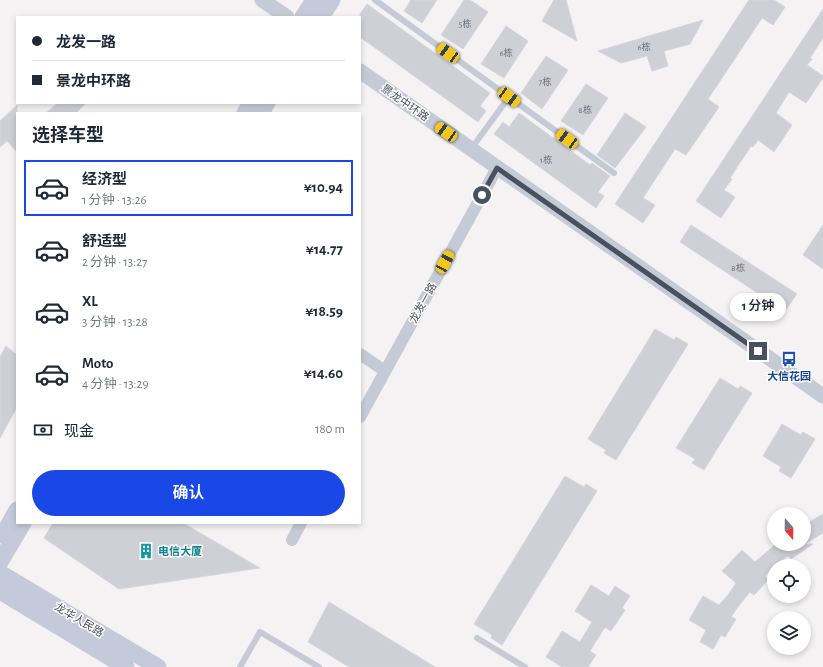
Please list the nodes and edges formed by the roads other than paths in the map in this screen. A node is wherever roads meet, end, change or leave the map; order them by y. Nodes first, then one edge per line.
1 (262, 0) edge
2 (314, 0) edge
3 (332, 0) edge
4 (375, 0) edge
5 (286, 16) edge
6 (304, 16) edge
7 (322, 16) edge
8 (361, 72) edge
9 (509, 97) junction
10 (471, 149) junction
11 (497, 168) junction
12 (614, 173) dead end
13 (361, 355) edge
14 (385, 371) junction
15 (823, 396) edge
16 (361, 414) edge
17 (16, 512) edge
18 (22, 524) edge
19 (300, 524) edge
20 (0, 540) edge
21 (292, 540) dead end
22 (0, 562) edge
23 (0, 573) edge
24 (0, 591) edge
25 (477, 638) dead end
26 (126, 667) edge
27 (158, 667) edge
28 (240, 667) edge
29 (319, 667) edge
30 (525, 667) edge

1 - 5 street
2 - 6 main road
3 - 7 main road
4 - 9 lane
8 - 10 street, 景龙中环路
9 - 10 lane
9 - 12 lane
10 - 11 street, 景龙中环路
11 - 14 street, 龙发一路
11 - 15 street, 景龙中环路
13 - 14 street
14 - 16 street, 龙发一路
17 - 20 main road
18 - 22 main road
19 - 21 street
23 - 27 main road, 龙华人民路
24 - 26 main road, 龙华人民路
25 - 30 lane
28 - 29 lane

